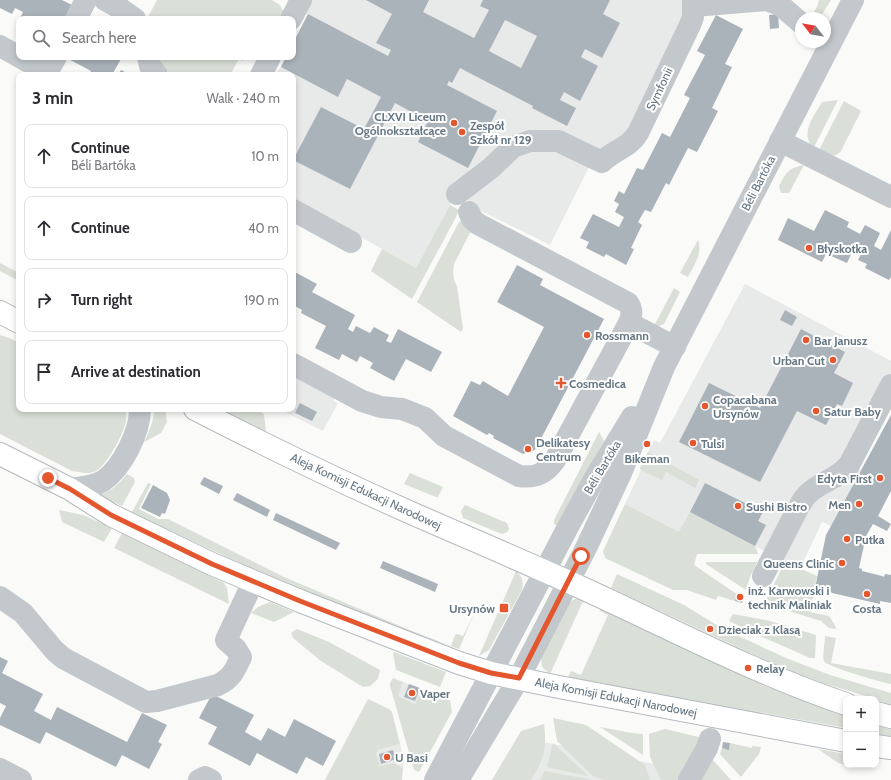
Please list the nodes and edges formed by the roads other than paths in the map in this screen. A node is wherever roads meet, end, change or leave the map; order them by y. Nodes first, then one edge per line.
1 (86, 0) edge
2 (105, 0) edge
3 (301, 0) edge
4 (853, 0) edge
5 (693, 3) edge
6 (78, 16) edge
7 (131, 16) edge
8 (293, 16) edge
9 (795, 17) edge
10 (831, 34) edge
11 (0, 46) edge
12 (824, 48) edge
13 (16, 55) edge
14 (25, 60) edge
15 (54, 60) edge
16 (149, 60) edge
17 (40, 72) edge
18 (48, 72) edge
19 (155, 72) edge
20 (780, 141) junction
21 (457, 194) dead end
22 (891, 196) edge
23 (296, 212) edge
24 (469, 212) dead end
25 (351, 242) dead end
26 (629, 323) junction
27 (674, 347) junction
28 (296, 366) edge
29 (664, 367) junction
30 (891, 385) edge
31 (140, 412) edge
32 (201, 412) edge
33 (0, 454) edge
34 (70, 489) junction
35 (545, 571) junction
36 (763, 576) dead end
37 (253, 582) junction
38 (569, 582) junction
39 (0, 598) edge
40 (491, 673) junction
41 (519, 678) junction
42 (843, 703) edge
43 (879, 714) edge
44 (891, 717) edge
45 (710, 739) dead end
46 (843, 740) edge
47 (879, 746) edge
48 (891, 748) edge
49 (0, 769) edge
50 (20, 780) edge
51 (199, 780) edge
52 (211, 780) edge
53 (436, 780) edge
54 (458, 780) edge
55 (689, 780) edge

1 - 6 street
2 - 7 street
3 - 8 street
4 - 10 street, Béli Bartóka
5 - 9 street
5 - 21 street, Symfonii
11 - 13 street
12 - 20 street, Béli Bartóka
14 - 17 street
15 - 18 street
16 - 19 street
20 - 22 street
20 - 27 street, Béli Bartóka
23 - 25 street
24 - 26 street
26 - 27 street
26 - 28 street
27 - 29 street, Béli Bartóka
29 - 35 street, Béli Bartóka
29 - 38 street, Béli Bartóka
30 - 36 street
31 - 34 street
32 - 35 main road, Aleja Komisji Edukacji Narodowej
33 - 34 main road, Aleja Komisji Edukacji Narodowej
34 - 37 main road, Aleja Komisji Edukacji Narodowej
35 - 38 main road, Aleja Komisji Edukacji Narodowej
35 - 40 street, Béli Bartóka
37 - 39 street
37 - 40 main road, Aleja Komisji Edukacji Narodowej
38 - 41 street, Béli Bartóka
38 - 42 main road, Aleja Komisji Edukacji Narodowej
40 - 41 main road, Aleja Komisji Edukacji Narodowej
40 - 53 street, Béli Bartóka
41 - 46 main road, Aleja Komisji Edukacji Narodowej
41 - 54 street, Béli Bartóka
43 - 44 main road
45 - 55 street
47 - 48 main road
49 - 50 street
51 - 52 street

